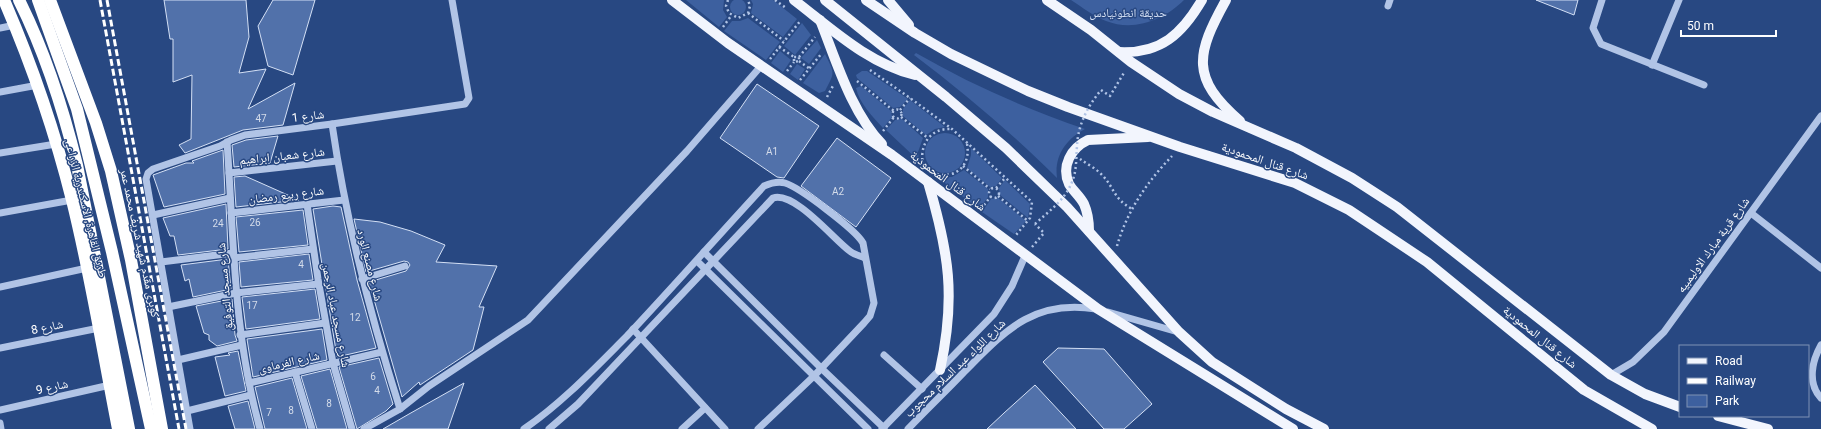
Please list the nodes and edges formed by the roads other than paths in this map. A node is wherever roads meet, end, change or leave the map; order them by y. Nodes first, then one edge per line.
1 (4, 0) edge
2 (19, 0) edge
3 (38, 0) edge
4 (50, 0) edge
5 (452, 0) edge
6 (672, 0) edge
7 (794, 0) edge
8 (825, 0) edge
9 (866, 0) edge
10 (888, 0) edge
11 (1047, 0) edge
12 (1202, 0) edge
13 (1226, 0) edge
14 (1602, 0) edge
15 (1679, 0) edge
16 (820, 20) junction
17 (15, 25) junction
18 (0, 28) edge
19 (915, 33) junction
20 (1119, 52) junction
21 (764, 64) junction
22 (1652, 65) junction
23 (919, 76) junction
24 (38, 85) junction
25 (1704, 85) dead end
26 (0, 92) edge
27 (1821, 116) edge
28 (332, 124) junction
29 (1250, 129) junction
30 (1154, 136) junction
31 (227, 142) junction
32 (56, 144) junction
33 (0, 153) edge
34 (892, 155) junction
35 (337, 161) junction
36 (229, 173) junction
37 (932, 180) junction
38 (764, 186) junction
39 (230, 198) junction
40 (773, 198) junction
41 (72, 200) junction
42 (344, 200) junction
43 (307, 204) junction
44 (0, 213) edge
45 (231, 213) junction
46 (1751, 213) junction
47 (153, 215) junction
48 (1089, 231) junction
49 (313, 249) junction
50 (704, 252) junction
51 (1028, 252) junction
52 (233, 255) junction
53 (865, 258) junction
54 (713, 260) junction
55 (697, 261) junction
56 (161, 262) junction
57 (405, 266) dead end
58 (87, 268) junction
59 (1821, 268) edge
60 (705, 269) junction
61 (362, 278) junction
62 (318, 284) junction
63 (0, 287) edge
64 (236, 293) junction
65 (168, 306) junction
66 (1098, 309) junction
67 (325, 323) junction
68 (99, 328) junction
69 (633, 329) junction
70 (1179, 332) junction
71 (240, 335) junction
72 (641, 338) junction
73 (242, 345) junction
74 (1821, 345) edge
75 (0, 348) edge
76 (382, 352) junction
77 (884, 355) dead end
78 (178, 360) junction
79 (333, 363) junction
80 (821, 368) junction
81 (940, 370) junction
82 (295, 372) junction
83 (1611, 375) junction
84 (814, 376) junction
85 (1811, 382) edge
86 (249, 383) junction
87 (110, 385) junction
88 (922, 389) junction
89 (251, 395) junction
90 (1821, 398) edge
91 (1679, 407) edge
92 (705, 408) junction
93 (400, 409) junction
94 (0, 410) edge
95 (187, 411) junction
96 (1722, 417) edge
97 (0, 423) edge
98 (1758, 427) edge
99 (883, 428) edge
100 (1, 429) edge
101 (118, 429) edge
102 (129, 429) edge
103 (151, 429) edge
104 (162, 429) edge
105 (190, 429) edge
106 (260, 429) edge
107 (312, 429) edge
108 (352, 429) edge
109 (364, 429) edge
110 (524, 429) edge
111 (549, 429) edge
112 (682, 429) edge
113 (725, 429) edge
114 (758, 429) edge
115 (868, 429) edge
116 (908, 429) edge
117 (1293, 429) edge
118 (1324, 429) edge
119 (1652, 429) edge
120 (1768, 429) edge

1 - 17 highway, طريق القاهرة, الاسكندرية الزراعى
2 - 102 highway
3 - 103 highway, طريق القاهرة, الاسكندرية الزراعى
4 - 104 highway, كوبرى مقدم شهيد شريف محمد عمر
5 - 28 street, شارع 1
6 - 21 main road, شارع قنال المحمودية
7 - 16 main road
8 - 23 main road
9 - 19 main road, شارع قنال المحمودية
10 - 19 main road
11 - 20 main road, شارع قنال المحمودية
12 - 20 main road
13 - 29 main road
14 - 22 street
15 - 22 street
16 - 23 main road
16 - 34 main road
17 - 18 street
17 - 24 highway, طريق القاهرة, الاسكندرية الزراعى
19 - 30 main road, شارع قنال المحمودية
20 - 29 main road, شارع قنال المحمودية
21 - 34 main road, شارع قنال المحمودية
21 - 93 street
22 - 25 street
23 - 48 main road
24 - 26 street
24 - 32 highway, طريق القاهرة, الاسكندرية الزراعى
27 - 46 street, شارع قرية مبارك الاوليمبيه
28 - 31 street, شارع 1
28 - 35 street, شارع مصنع الورد
29 - 83 main road, شارع قنال المحمودية
30 - 48 main road
30 - 119 main road, شارع قنال المحمودية
31 - 36 street, شارع مسجد التوفيق
31 - 47 street, شارع 1
32 - 33 street
32 - 41 highway, طريق القاهرة, الاسكندرية الزراعى
34 - 37 main road, شارع قنال المحمودية
35 - 36 street, شارع شعبان ابراهيم
35 - 42 street, شارع مصنع الورد
36 - 39 street, شارع مسجد التوفيق
37 - 51 main road, شارع قنال المحمودية
37 - 81 main road
38 - 40 street
38 - 50 street
38 - 53 street
39 - 45 street, شارع مسجد التوفيق
39 - 47 street
40 - 53 street
40 - 54 street
41 - 44 street
41 - 58 highway, طريق القاهرة, الاسكندرية الزراعى
42 - 43 street, شارع ربيع رمضان
42 - 61 street, شارع مصنع الورد
43 - 45 street, شارع ربيع رمضان
43 - 49 street, شارع مسجد عباد الرحمن
45 - 52 street, شارع مسجد التوفيق
46 - 59 street
46 - 83 street, شارع قرية مبارك الاوليمبيه
47 - 56 street
48 - 70 main road
49 - 52 street
49 - 62 street, شارع مسجد عباد الرحمن
50 - 54 street
50 - 55 street
51 - 66 main road, شارع قنال المحمودية
51 - 81 street, شارع اللواء عبد السلام محجوب
52 - 56 street
52 - 64 street, شارع مسجد التوفيق
53 - 80 street
54 - 60 street
54 - 80 street
55 - 60 street
55 - 69 street
56 - 65 street
57 - 61 street
58 - 63 street
58 - 68 highway, طريق القاهرة, الاسكندرية الزراعى
60 - 72 street
60 - 84 street
61 - 76 street, شارع مصنع الورد
62 - 64 street
62 - 67 street, شارع مسجد عباد الرحمن
64 - 65 street
64 - 71 street, شارع مسجد التوفيق
65 - 78 street
66 - 70 street, شارع اللواء عبد السلام محجوب
66 - 116 street, شارع اللواء عبد السلام محجوب
66 - 117 main road, شارع قنال المحمودية
67 - 71 street
67 - 79 street, شارع مسجد عباد الرحمن
68 - 75 street, شارع 8
68 - 87 highway, طريق القاهرة, الاسكندرية الزراعى
69 - 72 street
69 - 110 street
70 - 118 main road
71 - 73 street, شارع مسجد التوفيق
72 - 92 street
72 - 111 street
73 - 78 street
73 - 86 street, شارع مسجد التوفيق
74 - 85 street
76 - 79 street, شارع الفرماوى
76 - 93 street, شارع مصنع الورد
77 - 88 street
78 - 95 street
79 - 82 street, شارع الفرماوى
79 - 108 street, شارع مسجد عباد الرحمن
80 - 84 street
80 - 99 street
81 - 88 street, شارع اللواء عبد السلام محجوب
82 - 86 street, شارع الفرماوى
82 - 107 street
83 - 91 main road, شارع قنال المحمودية
84 - 114 street
84 - 115 street
85 - 90 street
86 - 89 street, شارع مسجد التوفيق
87 - 94 street, شارع 9
87 - 101 highway, طريق القاهرة, الاسكندرية الزراعى
88 - 99 street, شارع اللواء عبد السلام محجوب
89 - 95 street
89 - 106 street, شارع مسجد التوفيق
92 - 112 street
92 - 113 street
93 - 109 street
95 - 105 street
96 - 98 main road
97 - 100 street
98 - 120 main road

